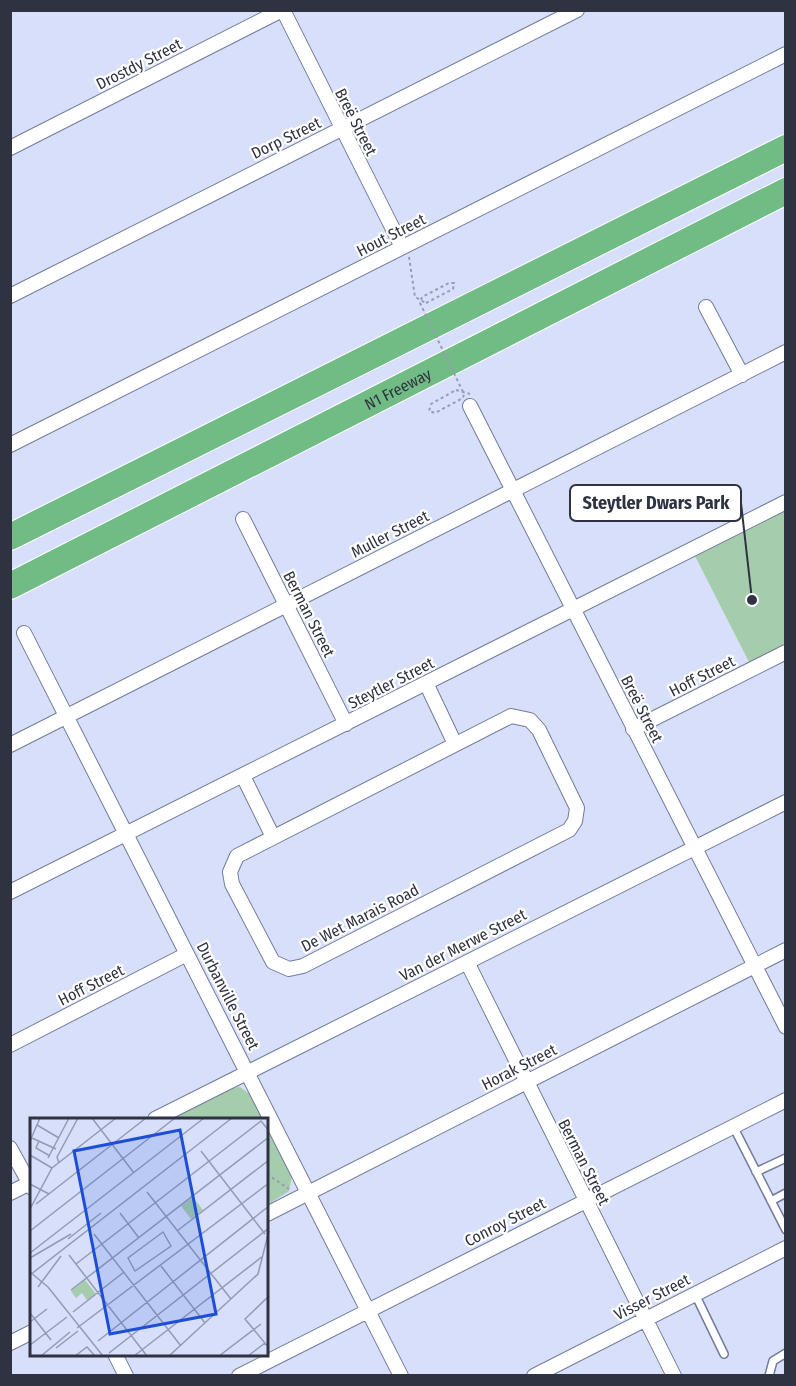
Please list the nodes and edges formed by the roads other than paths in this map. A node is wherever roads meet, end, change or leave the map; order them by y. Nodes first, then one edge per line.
1 (282, 10) edge
2 (577, 10) edge
3 (786, 54) edge
4 (341, 129) junction
5 (10, 148) edge
6 (786, 148) edge
7 (786, 190) edge
8 (402, 247) junction
9 (10, 296) edge
10 (706, 307) dead end
11 (786, 352) edge
12 (742, 375) junction
13 (470, 406) dead end
14 (10, 445) edge
15 (514, 490) junction
16 (786, 502) edge
17 (243, 519) dead end
18 (10, 537) edge
19 (15, 585) edge
20 (286, 606) junction
21 (573, 609) junction
22 (24, 633) dead end
23 (786, 652) edge
24 (426, 683) junction
25 (66, 717) junction
26 (346, 724) junction
27 (633, 729) junction
28 (455, 744) junction
29 (10, 745) edge
30 (243, 776) junction
31 (786, 802) edge
32 (128, 833) junction
33 (273, 837) junction
34 (695, 848) junction
35 (10, 892) edge
36 (786, 950) edge
37 (187, 954) junction
38 (467, 962) junction
39 (754, 966) junction
40 (786, 1027) edge
41 (10, 1045) edge
42 (248, 1071) junction
43 (525, 1082) junction
44 (786, 1100) edge
45 (157, 1118) edge
46 (733, 1126) junction
47 (10, 1148) edge
48 (786, 1158) edge
49 (756, 1172) junction
50 (30, 1182) edge
51 (30, 1184) edge
52 (10, 1193) edge
53 (786, 1193) edge
54 (304, 1194) junction
55 (585, 1201) junction
56 (771, 1201) junction
57 (268, 1213) edge
58 (786, 1230) edge
59 (786, 1248) edge
60 (695, 1294) junction
61 (368, 1310) junction
62 (646, 1319) junction
63 (30, 1333) edge
64 (10, 1343) edge
65 (786, 1353) edge
66 (724, 1354) dead end
67 (116, 1356) edge
68 (126, 1376) edge
69 (239, 1376) edge
70 (401, 1376) edge
71 (534, 1376) edge
72 (674, 1376) edge
73 (769, 1376) edge

1 - 4 street, Breë Street
1 - 5 street, Drostdy Street
2 - 4 street, Dorp Street
3 - 8 street, Hout Street
4 - 8 street, Breë Street
4 - 9 street, Dorp Street
6 - 18 highway
7 - 19 highway, N1 Freeway
8 - 14 street, Hout Street
10 - 12 street
11 - 12 street, Muller Street
12 - 15 street, Muller Street
13 - 15 street, Breë Street
15 - 20 street, Muller Street
15 - 21 street, Breë Street
16 - 21 street, Steytler Street
17 - 20 street, Berman Street
20 - 25 street, Muller Street
20 - 26 street, Berman Street
21 - 24 street, Steytler Street
21 - 27 street, Breë Street
22 - 25 street, Durbanville Street
23 - 27 street, Hoff Street
24 - 26 street, Steytler Street
24 - 28 street
25 - 29 street, Muller Street
25 - 32 street, Durbanville Street
26 - 30 street, Steytler Street
27 - 34 street, Breë Street
28 - 33 street, De Wet Marais Road
28 - 33 street, De Wet Marais Road
30 - 32 street, Steytler Street
30 - 33 street
31 - 34 street, Van der Merwe Street
32 - 35 street, Steytler Street
32 - 37 street, Durbanville Street
34 - 38 street, Van der Merwe Street
34 - 39 street, Breë Street
36 - 39 street, Horak Street
37 - 41 street, Hoff Street
37 - 42 street, Durbanville Street
38 - 42 street, Van der Merwe Street
38 - 43 street, Berman Street
39 - 40 street, Breë Street
39 - 43 street, Horak Street
42 - 45 street, Van der Merwe Street
42 - 54 street, Durbanville Street
43 - 54 street, Horak Street
43 - 55 street, Berman Street
44 - 46 street, Conroy Street
46 - 49 lane
46 - 55 street, Conroy Street
47 - 50 street
48 - 49 lane
49 - 56 lane
51 - 52 street
53 - 56 lane
54 - 57 street, Horak Street
54 - 61 street, Durbanville Street
55 - 61 street, Conroy Street
55 - 62 street, Berman Street
56 - 58 lane
59 - 60 street, Visser Street
60 - 62 street, Visser Street
60 - 66 lane
61 - 69 street, Conroy Street
61 - 70 street, Durbanville Street
62 - 71 street, Visser Street
62 - 72 street, Berman Street
63 - 64 street
65 - 73 lane
67 - 68 street

